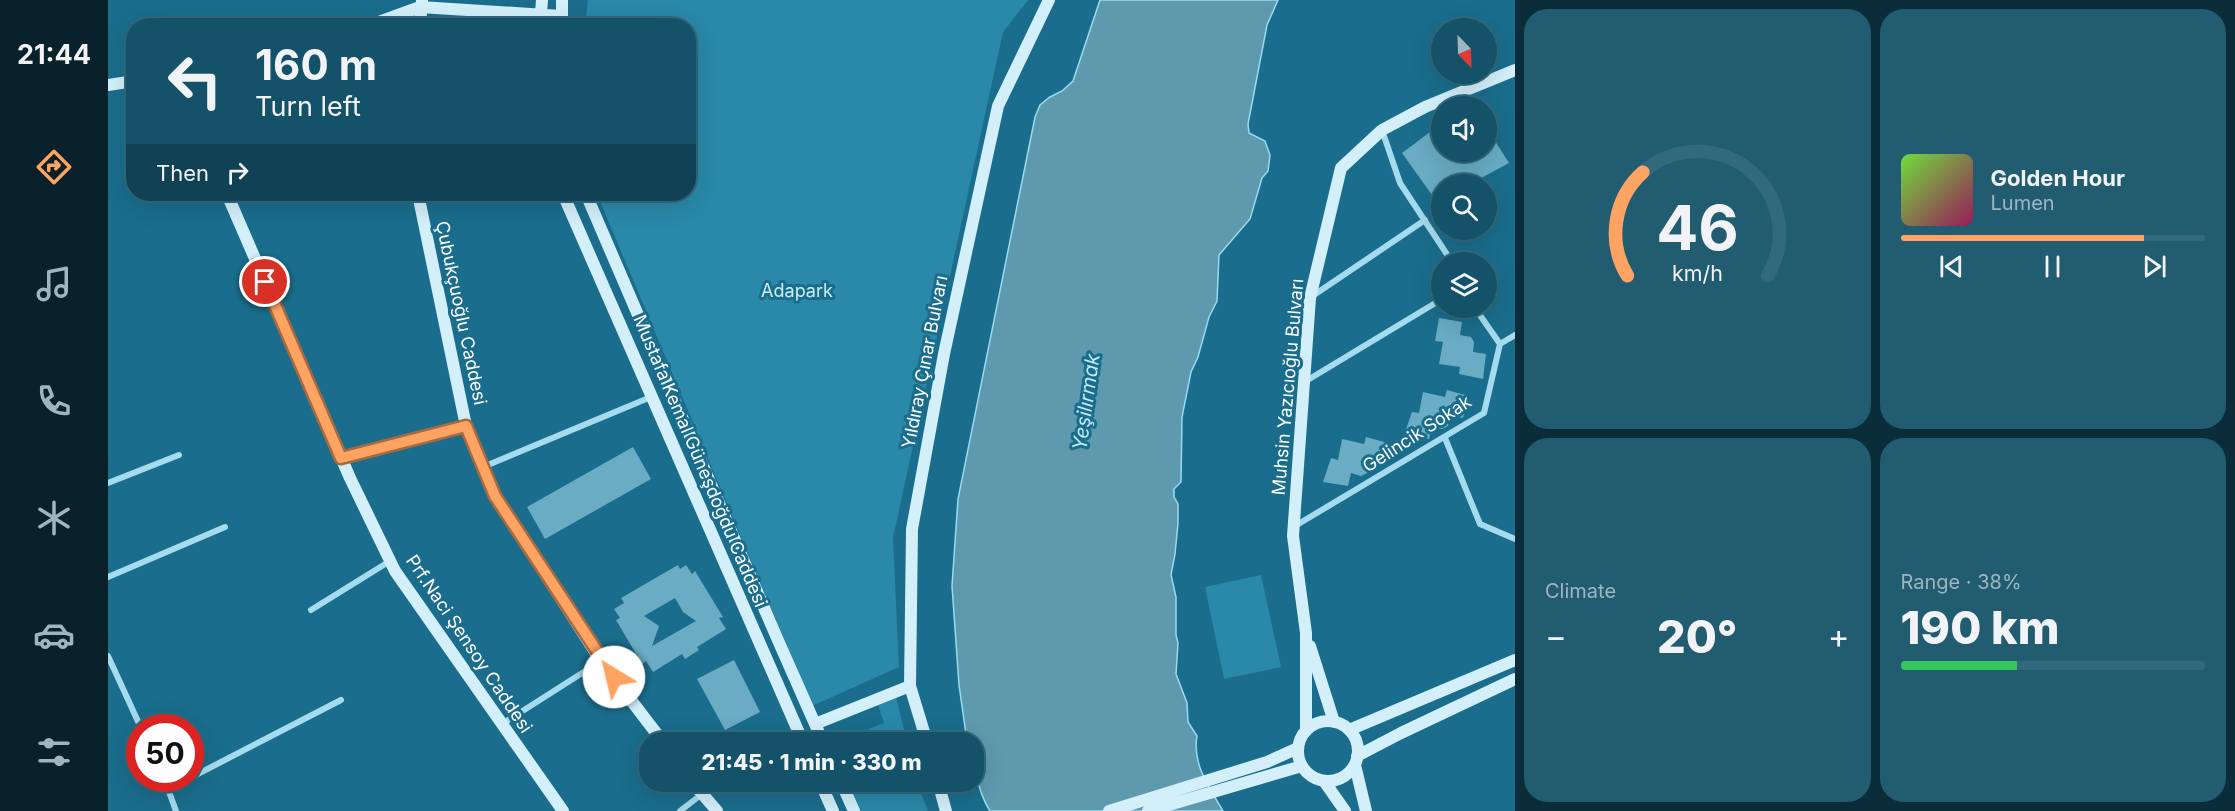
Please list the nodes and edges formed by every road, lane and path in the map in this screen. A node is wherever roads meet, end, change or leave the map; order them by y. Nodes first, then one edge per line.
1 (542, 0) edge
2 (562, 0) edge
3 (1049, 0) edge
4 (421, 4) edge
5 (387, 18) edge
6 (525, 18) edge
7 (540, 18) edge
8 (562, 18) edge
9 (1515, 70) edge
10 (126, 82) edge
11 (108, 85) edge
12 (1382, 130) junction
13 (230, 201) edge
14 (419, 201) edge
15 (566, 201) edge
16 (589, 201) edge
17 (1425, 220) junction
18 (1446, 252) edge
19 (1310, 298) junction
20 (1431, 306) edge
21 (1482, 318) edge
22 (1515, 335) edge
23 (1500, 344) junction
24 (1304, 382) junction
25 (651, 397) junction
26 (466, 426) junction
27 (1445, 438) junction
28 (179, 455) dead end
29 (341, 458) junction
30 (482, 467) junction
31 (108, 483) edge
32 (225, 527) dead end
33 (1293, 528) junction
34 (1515, 539) edge
35 (390, 560) junction
36 (108, 577) edge
37 (312, 610) dead end
38 (1306, 633) junction
39 (108, 656) edge
40 (1515, 660) edge
41 (601, 661) junction
42 (1515, 679) edge
43 (910, 686) junction
44 (341, 700) dead end
45 (135, 714) edge
46 (1334, 722) junction
47 (815, 724) junction
48 (502, 725) junction
49 (1349, 730) junction
50 (1306, 731) junction
51 (655, 732) edge
52 (799, 732) edge
53 (819, 732) edge
54 (924, 732) edge
55 (1298, 748) junction
56 (1356, 761) junction
57 (1302, 766) junction
58 (1268, 768) junction
59 (204, 771) edge
60 (1324, 781) junction
61 (170, 792) edge
62 (824, 792) edge
63 (845, 792) edge
64 (941, 792) edge
65 (702, 794) joint
66 (176, 811) edge
67 (563, 811) edge
68 (680, 811) edge
69 (717, 811) edge
70 (833, 811) edge
71 (854, 811) edge
72 (946, 811) edge
73 (1109, 811) edge
74 (1148, 811) edge
75 (1345, 811) edge
76 (1365, 811) edge

1 - 7 main road
2 - 8 main road
3 - 43 main road, Yıldıray Çınar Bulvarı
4 - 5 main road
4 - 6 main road
9 - 12 main road, Muhsin Yazıcıoğlu Bulvarı
10 - 11 main road
12 - 17 street
12 - 19 main road, Muhsin Yazıcıoğlu Bulvarı
13 - 29 main road, Prf.Naci Şensoy Caddesi
14 - 26 main road, Çubukçuoğlu Caddesi
15 - 25 main road, Mustafa Kemal Güneşdoğdu Caddesi
16 - 47 main road, Mustafa Kemal Güneşdoğdu Caddesi
17 - 18 street
17 - 19 street
19 - 24 main road, Muhsin Yazıcıoğlu Bulvarı
20 - 24 street
21 - 23 street
22 - 23 street
23 - 27 street, Gelincik Sokak
24 - 33 main road, Muhsin Yazıcıoğlu Bulvarı
25 - 30 street
25 - 52 main road, Mustafa Kemal Güneşdoğdu Caddesi
26 - 29 street
26 - 30 main road, Çubukçuoğlu Caddesi
27 - 33 street, Gelincik Sokak
27 - 34 street
28 - 31 street
29 - 35 main road, Prf.Naci Şensoy Caddesi
30 - 41 main road, Çubukçuoğlu Caddesi
32 - 36 street
33 - 38 main road, Muhsin Yazıcıoğlu Bulvarı
35 - 37 street
35 - 48 main road, Prf.Naci Şensoy Caddesi
38 - 46 main road, Muhsin Yazıcıoğlu Bulvarı
38 - 50 main road, Muhsin Yazıcıoğlu Bulvarı
39 - 45 street
40 - 49 main road
41 - 48 street
41 - 51 main road, Çubukçuoğlu Caddesi
42 - 56 main road
43 - 47 main road
43 - 54 main road, Yıldıray Çınar Bulvarı
44 - 59 street
46 - 49 main road
46 - 50 main road
47 - 53 main road, Mustafa Kemal Güneşdoğdu Caddesi
48 - 67 main road, Prf.Naci Şensoy Caddesi
49 - 56 main road
50 - 55 main road
55 - 57 main road
55 - 58 main road
56 - 60 main road
56 - 76 main road
57 - 58 main road
57 - 60 main road
58 - 73 main road
58 - 74 main road
60 - 75 main road
61 - 66 street
62 - 70 main road
63 - 71 main road
64 - 72 main road
65 - 68 street
65 - 69 main road

